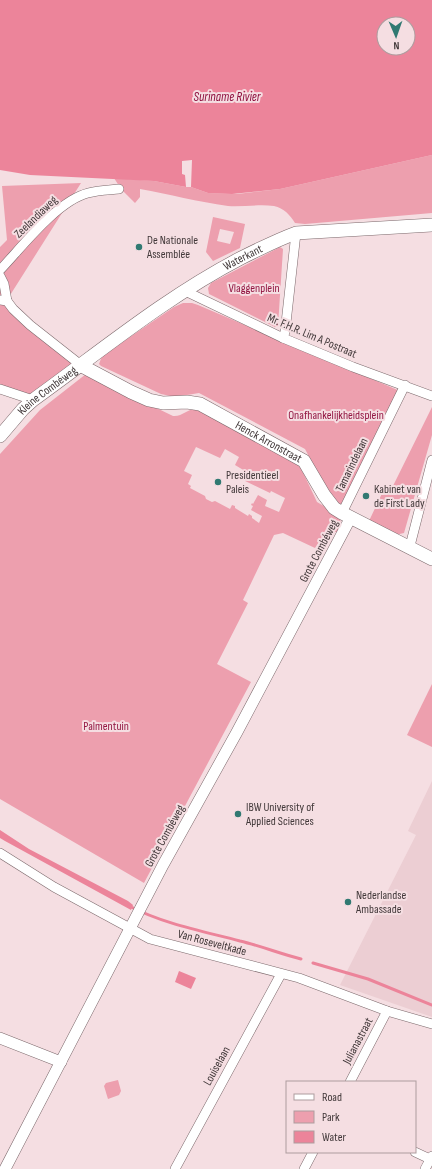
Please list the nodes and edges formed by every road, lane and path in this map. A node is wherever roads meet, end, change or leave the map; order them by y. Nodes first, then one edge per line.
1 (119, 189) dead end
2 (432, 225) edge
3 (296, 233) junction
4 (0, 270) edge
5 (0, 276) edge
6 (185, 290) junction
7 (4, 300) edge
8 (283, 338) junction
9 (82, 366) junction
10 (405, 385) junction
11 (0, 389) edge
12 (432, 396) edge
13 (33, 400) junction
14 (0, 436) edge
15 (432, 460) edge
16 (346, 515) junction
17 (410, 546) junction
18 (432, 559) edge
19 (0, 853) edge
20 (132, 925) junction
21 (281, 974) junction
22 (387, 1011) junction
23 (432, 1024) edge
24 (0, 1038) edge
25 (61, 1062) junction
26 (351, 1081) edge
27 (416, 1152) edge
28 (312, 1153) edge
29 (432, 1158) edge
30 (5, 1169) edge
31 (175, 1169) edge
32 (304, 1169) edge
33 (425, 1169) edge

1 - 4 street, Zeelandiaweg
2 - 3 main road, Waterkant
3 - 6 main road, Waterkant
3 - 8 street
5 - 7 street
6 - 8 street, Mr. F.H.R. Lim A Postraat
6 - 9 main road, Waterkant
7 - 9 street
8 - 10 street, Mr. F.H.R. Lim A Postraat
9 - 13 main road, Kleine Combéweg
9 - 16 main road, Henck Arronstraat
10 - 12 street, Mr. F.H.R. Lim A Postraat
10 - 16 street, Tamarindelaan
11 - 13 street
13 - 14 main road, Kleine Combéweg
15 - 17 street
16 - 17 main road, Henck Arronstraat
16 - 20 street, Grote Combéweg
17 - 18 main road, Henck Arronstraat
19 - 20 street, Van Roseveltkade
20 - 21 street, Van Roseveltkade
20 - 25 street, Grote Combéweg
21 - 22 street, Van Roseveltkade
21 - 31 street, Louiselaan
22 - 23 street, Van Roseveltkade
22 - 26 street, Julianastraat
24 - 25 street
25 - 30 street, Grote Combéweg
27 - 29 street
28 - 32 street
29 - 33 street

